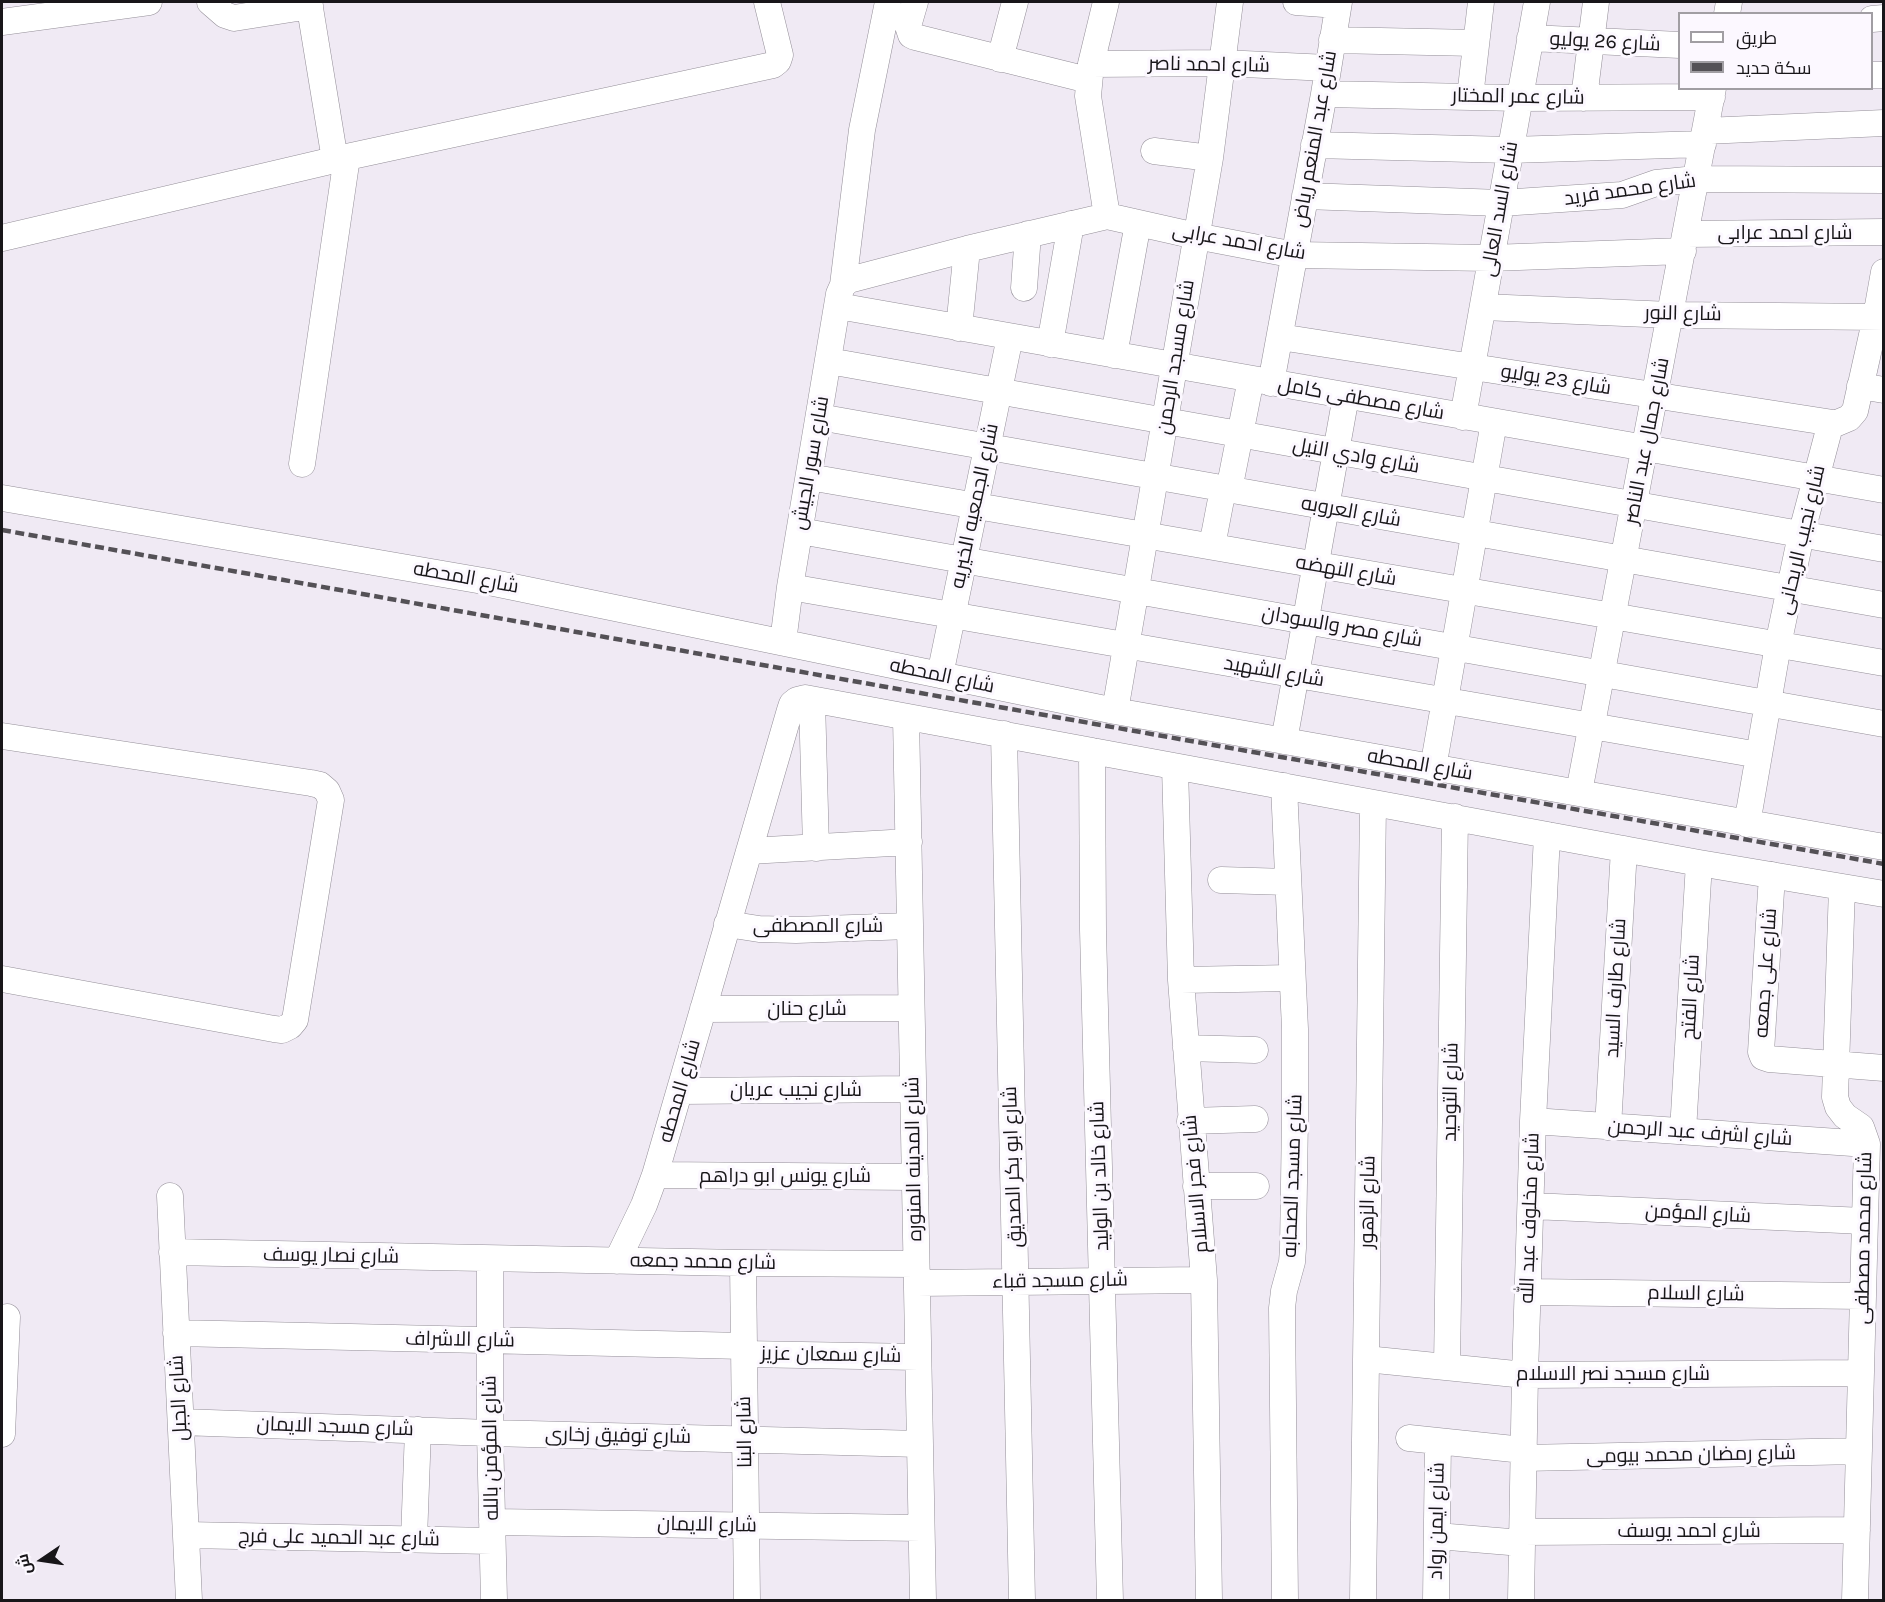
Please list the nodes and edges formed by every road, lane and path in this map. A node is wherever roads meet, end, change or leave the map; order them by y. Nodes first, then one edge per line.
1 (149, 2) edge
2 (210, 2) edge
3 (767, 2) edge
4 (888, 2) edge
5 (915, 2) edge
6 (1015, 2) edge
7 (1106, 2) edge
8 (1230, 2) edge
9 (1296, 2) edge
10 (1480, 2) edge
11 (1537, 2) edge
12 (1596, 2) edge
13 (1338, 3) edge
14 (310, 4) edge
15 (2, 22) edge
16 (1530, 38) junction
17 (1332, 40) junction
18 (1592, 41) junction
19 (1476, 43) junction
20 (1678, 45) edge
21 (1000, 59) junction
22 (1223, 63) junction
23 (1328, 68) junction
24 (1090, 72) junction
25 (1712, 93) edge
26 (1324, 94) junction
27 (1470, 97) junction
28 (1520, 98) junction
29 (1584, 98) junction
30 (1884, 123) edge
31 (1704, 137) junction
32 (1314, 145) junction
33 (1510, 150) junction
34 (1154, 152) dead end
35 (1210, 158) junction
36 (341, 159) junction
37 (1696, 180) junction
38 (1884, 180) edge
39 (1305, 196) junction
40 (1501, 203) junction
41 (1107, 216) junction
42 (1138, 223) junction
43 (1071, 224) junction
44 (1884, 232) edge
45 (1028, 234) junction
46 (1196, 236) junction
47 (2, 238) edge
48 (1685, 242) junction
49 (967, 249) junction
50 (1294, 255) junction
51 (1491, 258) junction
52 (1884, 272) edge
53 (1024, 288) dead end
54 (840, 296) junction
55 (1483, 307) junction
56 (1671, 315) junction
57 (1880, 317) edge
58 (959, 328) junction
59 (1010, 337) junction
60 (1280, 337) junction
61 (1050, 344) junction
62 (1114, 355) junction
63 (829, 361) junction
64 (1175, 366) junction
65 (1472, 367) junction
66 (1261, 381) junction
67 (1872, 388) edge
68 (999, 392) junction
69 (1346, 396) junction
70 (1656, 396) junction
71 (819, 417) junction
72 (1463, 417) junction
73 (1165, 421) junction
74 (1494, 422) junction
75 (1833, 423) junction
76 (1240, 435) junction
77 (987, 447) junction
78 (1646, 449) junction
79 (1336, 453) junction
80 (302, 464) dead end
81 (809, 477) junction
82 (1156, 477) junction
83 (1484, 478) junction
84 (1815, 479) junction
85 (1226, 489) junction
86 (1884, 490) edge
87 (2, 498) edge
88 (1635, 505) junction
89 (976, 506) junction
90 (1326, 508) junction
91 (800, 531) junction
92 (1475, 533) junction
93 (1146, 535) junction
94 (1801, 535) junction
95 (1212, 546) junction
96 (1884, 549) edge
97 (964, 560) junction
98 (1624, 560) junction
99 (1316, 566) junction
100 (790, 587) junction
101 (1790, 589) junction
102 (1136, 591) junction
103 (1464, 591) junction
104 (1884, 605) edge
105 (953, 615) junction
106 (1614, 616) junction
107 (1305, 622) junction
108 (783, 642) junction
109 (1126, 645) junction
110 (1778, 645) junction
111 (1454, 647) junction
112 (1884, 663) edge
113 (1603, 673) junction
114 (940, 675) junction
115 (1296, 676) junction
116 (812, 700) junction
117 (1444, 700) junction
118 (1768, 703) junction
119 (1115, 711) junction
120 (906, 717) junction
121 (1884, 724) edge
122 (1592, 726) junction
123 (1004, 734) junction
124 (2, 736) edge
125 (1284, 741) junction
126 (1092, 751) junction
127 (1759, 754) junction
128 (1175, 767) junction
129 (1433, 768) junction
130 (1284, 786) junction
131 (1579, 792) junction
132 (1373, 803) junction
133 (1455, 818) junction
134 (1747, 824) junction
135 (1547, 835) junction
136 (909, 842) junction
137 (1884, 847) edge
138 (816, 848) junction
139 (1624, 849) junction
140 (749, 851) junction
141 (1699, 863) junction
142 (1772, 875) junction
143 (1221, 880) dead end
144 (1288, 882) junction
145 (1842, 887) junction
146 (1884, 894) edge
147 (727, 924) junction
148 (910, 926) junction
149 (1292, 978) junction
150 (2, 979) edge
151 (1181, 980) junction
152 (911, 1008) junction
153 (703, 1009) junction
154 (1186, 1048) junction
155 (1255, 1050) dead end
156 (1836, 1064) junction
157 (1884, 1068) edge
158 (913, 1089) junction
159 (680, 1091) junction
160 (1255, 1119) dead end
161 (1190, 1121) junction
162 (1533, 1121) junction
163 (1608, 1127) junction
164 (1683, 1131) junction
165 (1867, 1144) junction
166 (655, 1175) junction
167 (915, 1177) junction
168 (1196, 1186) junction
169 (1256, 1186) dead end
170 (170, 1196) dead end
171 (1532, 1206) junction
172 (1864, 1221) junction
173 (172, 1252) junction
174 (490, 1259) junction
175 (616, 1261) junction
176 (743, 1263) junction
177 (916, 1273) junction
178 (1204, 1280) junction
179 (1103, 1281) junction
180 (1017, 1282) junction
181 (1528, 1292) junction
182 (1863, 1296) junction
183 (7, 1317) dead end
184 (176, 1333) junction
185 (490, 1340) junction
186 (744, 1350) junction
187 (918, 1357) junction
188 (1366, 1359) junction
189 (1447, 1367) junction
190 (1861, 1373) junction
191 (1525, 1375) junction
192 (181, 1422) junction
193 (418, 1430) junction
194 (490, 1432) junction
195 (2, 1434) edge
196 (1408, 1438) dead end
197 (745, 1439) junction
198 (1438, 1441) junction
199 (920, 1444) junction
200 (1859, 1451) junction
201 (1523, 1454) junction
202 (746, 1525) junction
203 (921, 1528) junction
204 (1857, 1530) junction
205 (492, 1531) junction
206 (186, 1535) junction
207 (1437, 1536) junction
208 (1522, 1538) junction
209 (414, 1539) junction
210 (189, 1600) edge
211 (494, 1600) edge
212 (747, 1600) edge
213 (923, 1600) edge
214 (1022, 1600) edge
215 (1110, 1600) edge
216 (1209, 1600) edge
217 (1285, 1600) edge
218 (1363, 1600) edge
219 (1436, 1600) edge
220 (1521, 1600) edge
221 (1855, 1600) edge

1 - 15 street
2 - 14 street
3 - 36 street
4 - 54 street, شارع سور الجيش
5 - 21 street, شارع احمد ناصر
6 - 21 street
7 - 24 street
8 - 22 street, شارع مسجد الرحمن
9 - 13 street
10 - 19 street
11 - 16 street, شارع السد العالى
12 - 18 street
13 - 17 street, شارع عبد المنعم رياض
14 - 36 street
16 - 18 street, شارع 26 يوليو
16 - 28 street, شارع السد العالى
17 - 19 street
17 - 23 street, شارع عبد المنعم رياض
18 - 20 street, شارع 26 يوليو
18 - 29 street
19 - 27 street
21 - 24 street, شارع احمد ناصر
22 - 23 street, شارع احمد ناصر
22 - 24 street, شارع احمد ناصر
22 - 35 street, شارع مسجد الرحمن
23 - 26 street, شارع عبد المنعم رياض
24 - 41 street
25 - 29 street, شارع عمر المختار
25 - 31 street, شارع جمال عبد الناصر
26 - 27 street, شارع عمر المختار
26 - 32 street, شارع عبد المنعم رياض
27 - 28 street, شارع عمر المختار
28 - 29 street, شارع عمر المختار
28 - 33 street, شارع السد العالى
30 - 31 street
31 - 33 street
31 - 37 street, شارع جمال عبد الناصر
32 - 33 street
32 - 39 street, شارع عبد المنعم رياض
33 - 40 street, شارع السد العالى
34 - 35 street
35 - 46 street, شارع مسجد الرحمن
36 - 47 street
36 - 80 street
37 - 38 street, شارع محمد فريد
37 - 40 street, شارع محمد فريد
37 - 48 street, شارع جمال عبد الناصر
39 - 40 street, شارع محمد فريد
39 - 50 street, شارع عبد المنعم رياض
40 - 51 street, شارع السد العالى
41 - 42 street, شارع احمد عرابى
41 - 43 street, شارع احمد عرابى
42 - 46 street, شارع احمد عرابى
42 - 62 street
43 - 45 street, شارع احمد عرابى
43 - 61 street
44 - 48 street, شارع احمد عرابى
45 - 49 street, شارع احمد عرابى
45 - 53 street
46 - 50 street, شارع احمد عرابى
46 - 64 street, شارع مسجد الرحمن
48 - 51 street, شارع احمد عرابى
48 - 56 street, شارع جمال عبد الناصر
49 - 54 street, شارع احمد عرابى
49 - 58 street
50 - 51 street, شارع احمد عرابى
50 - 60 street, شارع عبد المنعم رياض
51 - 55 street, شارع السد العالى
52 - 57 street
54 - 58 street, شارع مصطفى كامل
54 - 63 street, شارع سور الجيش
55 - 56 street, شارع النور
55 - 65 street, شارع السد العالى
56 - 57 street, شارع النور
56 - 70 street, شارع جمال عبد الناصر
57 - 67 street
58 - 59 street, شارع مصطفى كامل
59 - 61 street, شارع مصطفى كامل
59 - 68 street, شارع الجمعيه الخيريه
60 - 65 street, شارع 23 يوليو
60 - 66 street, شارع عبد المنعم رياض
61 - 62 street, شارع مصطفى كامل
62 - 64 street, شارع مصطفى كامل
63 - 68 street, شارع وادي النيل
63 - 71 street, شارع سور الجيش
64 - 66 street, شارع مصطفى كامل
64 - 73 street, شارع مسجد الرحمن
65 - 70 street, شارع 23 يوليو
65 - 72 street, شارع السد العالى
66 - 69 street, شارع مصطفى كامل
66 - 76 street, شارع عبد المنعم رياض
67 - 75 street
68 - 73 street, شارع وادي النيل
68 - 77 street, شارع الجمعيه الخيريه
69 - 72 street, شارع مصطفى كامل
69 - 79 street
70 - 75 street, شارع 23 يوليو
70 - 78 street, شارع جمال عبد الناصر
71 - 77 street, شارع العروبه
71 - 81 street, شارع سور الجيش
72 - 74 street, شارع مصطفى كامل
73 - 76 street, شارع وادي النيل
73 - 82 street, شارع مسجد الرحمن
74 - 78 street, شارع مصطفى كامل
74 - 83 street
75 - 84 street, شارع نجيب الريحانى
76 - 79 street, شارع وادي النيل
76 - 85 street, شارع عبد المنعم رياض
77 - 82 street, شارع العروبه
77 - 89 street, شارع الجمعيه الخيريه
78 - 84 street, شارع مصطفى كامل
78 - 88 street, شارع جمال عبد الناصر
79 - 83 street, شارع وادي النيل
79 - 90 street
81 - 89 street, شارع النهضه
81 - 91 street, شارع سور الجيش
82 - 85 street, شارع العروبه
82 - 93 street, شارع مسجد الرحمن
83 - 88 street, شارع وادي النيل
83 - 92 street
84 - 86 street, شارع مصطفى كامل
84 - 94 street, شارع نجيب الريحانى
85 - 90 street, شارع العروبه
85 - 95 street, شارع عبد المنعم رياض
87 - 108 street, شارع المحطه
88 - 94 street, شارع وادي النيل
88 - 98 street, شارع جمال عبد الناصر
89 - 93 street, شارع النهضه
89 - 97 street, شارع الجمعيه الخيريه
90 - 92 street, شارع العروبه
90 - 99 street
91 - 97 street, شارع مصر والسودان
91 - 100 street, شارع سور الجيش
92 - 98 street, شارع العروبه
92 - 103 street
93 - 95 street, شارع النهضه
93 - 102 street, شارع مسجد الرحمن
94 - 96 street, شارع وادي النيل
94 - 101 street, شارع نجيب الريحانى
95 - 99 street, شارع النهضه
97 - 102 street, شارع مصر والسودان
97 - 105 street, شارع الجمعيه الخيريه
98 - 101 street, شارع العروبه
98 - 106 street, شارع جمال عبد الناصر
99 - 103 street, شارع النهضه
99 - 107 street
100 - 105 street, شارع الشهيد
100 - 108 street, شارع سور الجيش
101 - 104 street, شارع العروبه
101 - 110 street, شارع نجيب الريحانى
102 - 107 street, شارع مصر والسودان
102 - 109 street, شارع مسجد الرحمن
103 - 106 street, شارع النهضه
103 - 111 street
105 - 109 street, شارع الشهيد
105 - 114 street, شارع الجمعيه الخيريه
106 - 110 street, شارع النهضه
106 - 113 street, شارع جمال عبد الناصر
107 - 111 street, شارع مصر والسودان
107 - 115 street
108 - 114 street, شارع المحطه
109 - 115 street, شارع الشهيد
109 - 119 street, شارع مسجد الرحمن
110 - 112 street, شارع النهضه
110 - 118 street, شارع نجيب الريحانى
111 - 113 street, شارع مصر والسودان
111 - 117 street
113 - 118 street, شارع مصر والسودان
113 - 122 street, شارع جمال عبد الناصر
114 - 119 street, شارع المحطه
115 - 117 street, شارع الشهيد
115 - 125 street
116 - 120 street
116 - 138 street
116 - 140 street, شارع المحطه
117 - 122 street, شارع الشهيد
117 - 129 street
118 - 121 street, شارع مصر والسودان
118 - 127 street, شارع نجيب الريحانى
119 - 125 street, شارع المحطه
120 - 123 street
120 - 136 street, شارع المدينه المنوره
122 - 127 street, شارع الشهيد
122 - 131 street, شارع جمال عبد الناصر
123 - 126 street
123 - 180 street, شارع ابو بكر الصديق
124 - 150 street
125 - 129 street, شارع المحطه
126 - 128 street
126 - 179 street, شارع خالد بن الوليد
127 - 134 street, شارع نجيب الريحانى
128 - 130 street
128 - 151 street, شارع فجر الاسلام
129 - 131 street, شارع المحطه
130 - 132 street
130 - 144 street, شارع مسجد الصحابه
131 - 134 street, شارع المحطه
132 - 133 street
132 - 188 street, شارع الزهور
133 - 135 street
133 - 189 street, شارع التوحيد
134 - 137 street, شارع المحطه
135 - 139 street
135 - 162 street, شارع مخلوف عبد الله
136 - 138 street
136 - 148 street, شارع المدينه المنوره
138 - 140 street
139 - 141 street
139 - 163 street, شارع طارف السيد
140 - 147 street, شارع المحطه
141 - 142 street
141 - 164 street, شارع الفتح
142 - 145 street
142 - 156 street, شارع على جمعه
143 - 144 street
144 - 149 street, شارع مسجد الصحابه
145 - 146 street
145 - 156 street, شارع محمد مصطفى
147 - 148 street, شارع المصطفى
147 - 153 street, شارع المحطه
148 - 152 street, شارع المدينه المنوره
149 - 151 street
149 - 217 street, شارع مسجد الصحابه
151 - 154 street, شارع فجر الاسلام
152 - 153 street, شارع حنان
152 - 158 street, شارع المدينه المنوره
153 - 159 street, شارع المحطه
154 - 155 street
154 - 161 street, شارع فجر الاسلام
156 - 157 street, شارع على جمعه
156 - 165 street, شارع محمد مصطفى
158 - 159 street, شارع نجيب عريان
158 - 167 street, شارع المدينه المنوره
159 - 166 street, شارع المحطه
160 - 161 street
161 - 168 street, شارع فجر الاسلام
162 - 163 street, شارع اشرف عبد الرحمن
162 - 171 street, شارع مخلوف عبد الله
163 - 164 street, شارع اشرف عبد الرحمن
164 - 165 street, شارع اشرف عبد الرحمن
165 - 172 street, شارع محمد مصطفى
166 - 167 street, شارع يونس ابو دراهم
166 - 175 street, شارع المحطه
167 - 177 street, شارع المدينه المنوره
168 - 169 street
168 - 178 street, شارع فجر الاسلام
170 - 173 street, شارع الجبل
171 - 172 street, شارع المؤمن
171 - 181 street, شارع مخلوف عبد الله
172 - 182 street, شارع محمد مصطفى
173 - 174 street, شارع نصار يوسف
173 - 184 street, شارع الجبل
174 - 175 street, شارع محمد جمعه
174 - 185 street, شارع المؤمن بالله
175 - 176 street, شارع محمد جمعه
176 - 177 street, شارع محمد جمعه
176 - 186 street, شارع البنا
177 - 180 street, شارع مسجد قباء
177 - 187 street, شارع المدينه المنوره
178 - 179 street, شارع مسجد قباء
178 - 216 street, شارع فجر الاسلام
179 - 180 street, شارع مسجد قباء
179 - 215 street, شارع خالد بن الوليد
180 - 214 street, شارع ابو بكر الصديق
181 - 182 street, شارع السلام
181 - 191 street, شارع مخلوف عبد الله
182 - 190 street, شارع محمد مصطفى
183 - 195 street
184 - 185 street, شارع الاشراف
184 - 192 street, شارع الجبل
185 - 186 street, شارع الاشراف
185 - 194 street, شارع المؤمن بالله
186 - 187 street, شارع سمعان عزيز
186 - 197 street, شارع البنا
187 - 199 street, شارع المدينه المنوره
188 - 189 street, شارع مسجد نصر الاسلام
188 - 218 street, شارع الزهور
189 - 191 street, شارع مسجد نصر الاسلام
190 - 191 street, شارع مسجد نصر الاسلام
190 - 200 street, شارع محمد مصطفى
191 - 201 street, شارع مخلوف عبد الله
192 - 193 street, شارع مسجد الايمان
192 - 206 street, شارع الجبل
193 - 194 street, شارع مسجد الايمان
193 - 209 street
194 - 197 street, شارع توفيق زخارى
194 - 205 street, شارع المؤمن بالله
196 - 198 street, شارع رمضان محمد بيومى
197 - 199 street, شارع توفيق زخارى
197 - 202 street, شارع البنا
198 - 201 street, شارع رمضان محمد بيومى
198 - 207 street, شارع ايمن رواد
199 - 203 street, شارع المدينه المنوره
200 - 201 street, شارع رمضان محمد بيومى
200 - 204 street, شارع محمد مصطفى
201 - 208 street, شارع مخلوف عبد الله
202 - 203 street, شارع الايمان
202 - 205 street, شارع الايمان
202 - 212 street, شارع البنا
203 - 213 street, شارع المدينه المنوره
204 - 208 street, شارع احمد يوسف
204 - 221 street, شارع محمد مصطفى
205 - 209 street, شارع عبد الحميد على فرج
205 - 211 street, شارع المؤمن بالله
206 - 209 street, شارع عبد الحميد على فرج
206 - 210 street, شارع الجبل
207 - 208 street, شارع احمد يوسف
207 - 219 street, شارع ايمن رواد
208 - 220 street, شارع مخلوف عبد الله

